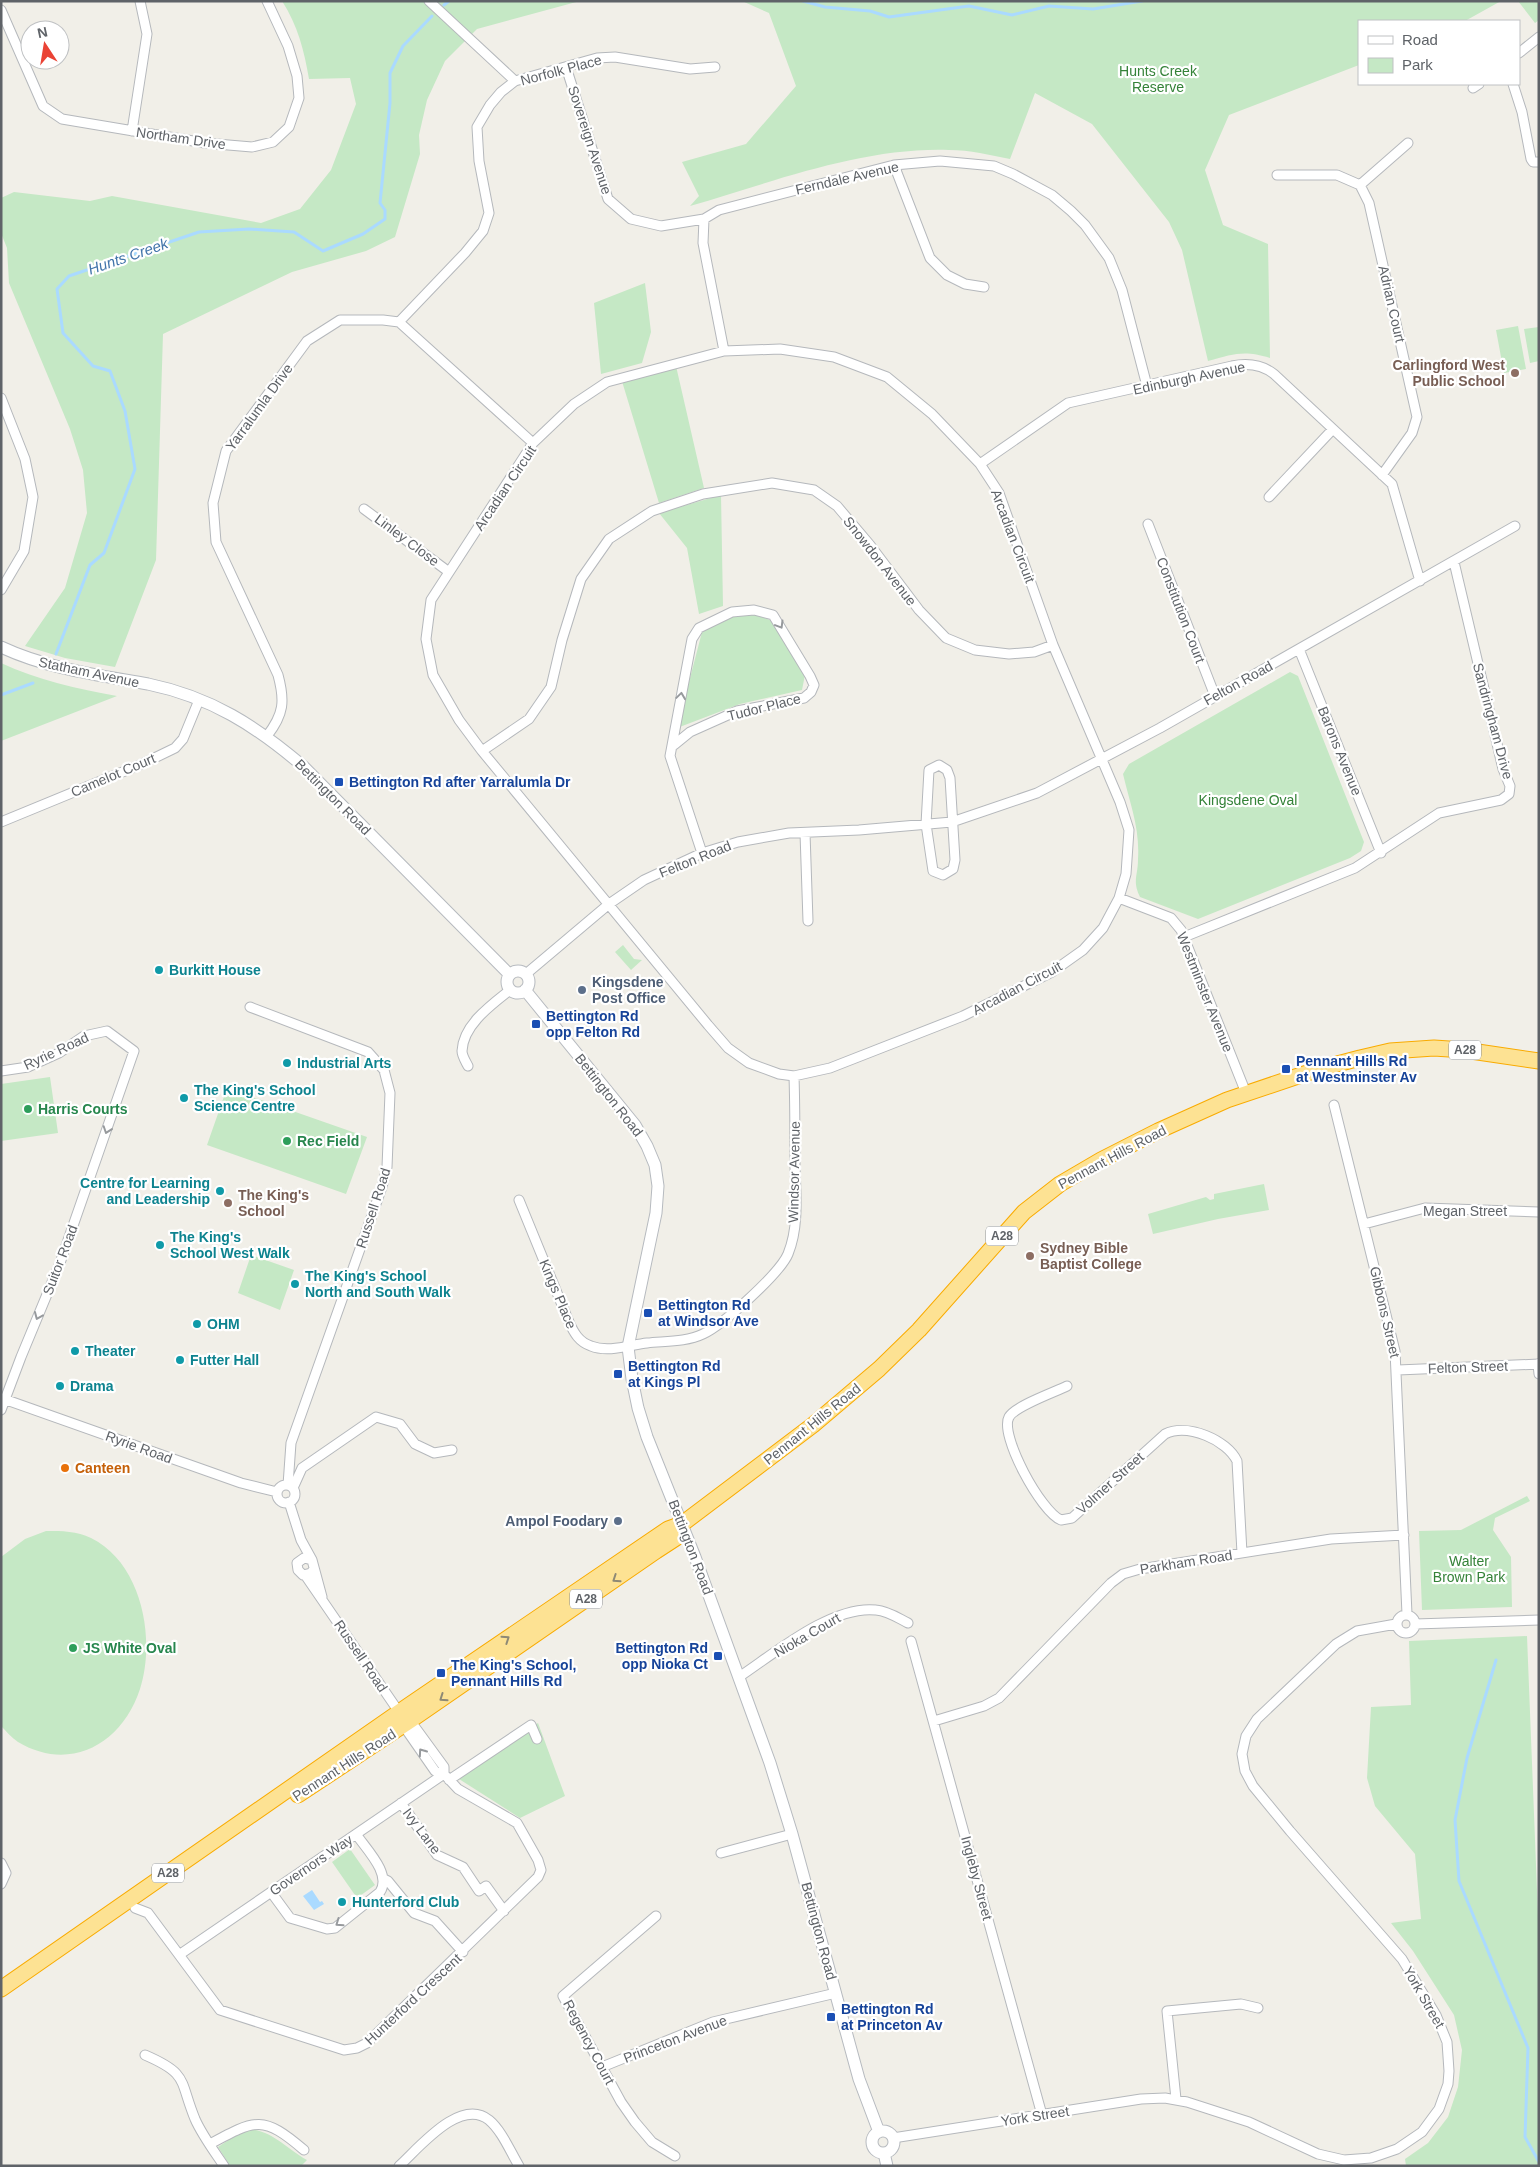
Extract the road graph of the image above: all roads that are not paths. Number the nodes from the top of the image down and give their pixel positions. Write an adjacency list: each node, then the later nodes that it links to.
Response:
1 (140, 1): 11 (street)
2 (266, 1): 11 (street, Northam Drive)
3 (429, 1): 9 (street)
4 (1, 10): 11 (street, Northam Drive)
5 (1539, 37): 6 (street)
6 (1520, 52)
7 (566, 67): 8 (street, Norfolk Place); 9 (street, Norfolk Place); 17 (street, Sovereign Avenue)
8 (715, 67)
9 (515, 81): 19 (street, Norfolk Place)
10 (1513, 85): 13 (street)
11 (132, 131)
12 (1408, 143): 16 (street)
13 (1539, 162)
14 (894, 165): 17 (street, Ferndale Avenue); 18 (street); 21 (street, Ferndale Avenue)
15 (1277, 176): 16 (street)
16 (1360, 185): 26 (street, Adrian Court)
17 (704, 219): 20 (street)
18 (984, 287)
19 (399, 322): 24 (street); 41 (street, Yarralumla Drive)
20 (724, 351): 24 (street, Arcadian Circuit); 25 (street, Arcadian Circuit)
21 (1147, 386): 23 (street, Edinburgh Avenue); 25 (street, Edinburgh Avenue)
22 (1, 398): 34 (street)
23 (1333, 429): 26 (street, Edinburgh Avenue); 27 (street)
24 (534, 444): 32 (street, Arcadian Circuit)
25 (980, 464): 35 (street, Arcadian Circuit)
26 (1382, 475): 33 (street, Edinburgh Avenue)
27 (1269, 496)
28 (364, 508): 32 (street, Linley Close)
29 (1148, 524): 39 (street, Constitution Court)
30 (1515, 526): 31 (street, Felton Road)
31 (1454, 562): 33 (street, Felton Road); 50 (street, Sandringham Drive)
32 (449, 572): 43 (street, Arcadian Circuit)
33 (1420, 581): 37 (street, Felton Road)
34 (1, 590)
35 (1053, 645): 43 (street, Snowdon Avenue); 44 (street, Arcadian Circuit)
36 (1, 647): 38 (main road, Statham Avenue)
37 (1299, 649): 39 (street, Felton Road); 50 (street, Barons Avenue)
38 (149, 684): 40 (main road, Bettington Road)
39 (1215, 696): 44 (street, Felton Road)
40 (199, 700): 41 (main road, Bettington Road); 45 (street, Camelot Court)
41 (267, 736): 55 (main road, Bettington Road)
42 (674, 744): 42 (street, Tudor Place, one-way to 42); 49 (street, Tudor Place)
43 (482, 751): 52 (street, Arcadian Circuit)
44 (1103, 759): 46 (street, Felton Road); 51 (street, Arcadian Circuit)
45 (1, 822)
46 (952, 822): 47 (street, Felton Road); 47 (street); 47 (street)
47 (926, 824): 48 (street, Felton Road)
48 (805, 833): 49 (street, Felton Road); 53 (street)
49 (702, 852): 52 (street, Felton Road)
50 (1381, 853): 54 (street, Sandringham Drive)
51 (1119, 898): 54 (street, Westminster Avenue); 64 (street, Arcadian Circuit)
52 (610, 904): 56 (street, Felton Road); 64 (street, Arcadian Circuit)
53 (808, 920)
54 (1184, 937): 65 (street, Westminster Avenue)
55 (509, 974): 56 (main road); 57 (main road)
56 (526, 974): 58 (main road)
57 (510, 990): 58 (main road); 62 (street)
58 (525, 990): 70 (main road, Bettington Road)
59 (250, 1007): 78 (street, Russell Road)
60 (134, 1052): 63 (street, Ryrie Road); 75 (street, Suitor Road, one-way to 75)
61 (1539, 1061): 65 (highway, Pennant Hills Road / A28)
62 (468, 1066)
63 (1, 1071)
64 (794, 1076): 70 (street, Windsor Avenue)
65 (1246, 1093): 81 (highway, Pennant Hills Road / A28)
66 (1334, 1105): 69 (street, Gibbons Street)
67 (520, 1200): 70 (street, Kings Place)
68 (1539, 1212): 69 (street, Megan Street)
69 (1364, 1224): 72 (street, Gibbons Street)
70 (628, 1348): 81 (main road, Bettington Road)
71 (1538, 1364): 72 (street, Felton Street); 73 (street)
72 (1398, 1370): 82 (street, Gibbons Street)
73 (1539, 1374)
74 (1067, 1386): 84 (street, Volmer Street)
75 (3, 1398): 76 (street, Suitor Road); 79 (street, Ryrie Road)
76 (1, 1410)
77 (452, 1450): 78 (street)
78 (290, 1486): 79 (street); 80 (street)
79 (278, 1492): 80 (street)
80 (289, 1502): 83 (street)
81 (682, 1524): 95 (main road, Bettington Road); 96 (highway, Pennant Hills Road / A28)
82 (1404, 1536): 84 (street, Parkham Road); 89 (street, Gibbons Street)
83 (300, 1540): 85 (street); 86 (street)
84 (1242, 1553): 97 (street, Parkham Road)
85 (301, 1558): 86 (street); 87 (street)
86 (313, 1564): 87 (street); 88 (street)
87 (305, 1575): 88 (street, Russell Road)
88 (322, 1599): 96 (street, Russell Road)
89 (1407, 1614): 92 (street); 93 (street)
90 (1539, 1620): 93 (street)
91 (908, 1623): 95 (street, Nioka Court)
92 (1396, 1624): 93 (street); 119 (street, York Street)
93 (1416, 1624)
94 (911, 1641): 97 (street, Ingleby Street)
95 (739, 1677): 102 (main road, Bettington Road)
96 (405, 1719): 99 (street, Hunterford Crescent); 108 (highway, Pennant Hills Road / A28); 113 (highway, Pennant Hills Road / A28)
97 (934, 1721): 120 (street, Ingleby Street)
98 (537, 1739): 99 (street, Governors Way)
99 (447, 1777): 100 (street, Governors Way); 109 (street, Hunterford Crescent)
100 (401, 1803): 101 (street, Governors Way); 109 (street, Ivy Lane)
101 (356, 1834): 105 (street); 107 (street, Governors Way)
102 (792, 1834): 103 (street); 114 (main road, Bettington Road)
103 (721, 1853)
104 (1, 1863): 106 (street)
105 (384, 1878): 107 (street, one-way to 107); 111 (street)
106 (1, 1884)
107 (271, 1892): 112 (street, Governors Way)
108 (142, 1911): 112 (street, Hunterford Crescent); 115 (highway, Pennant Hills Road / A28)
109 (504, 1911): 111 (street, Hunterford Crescent)
110 (656, 1916): 118 (street, Regency Court)
111 (463, 1952): 112 (street, Hunterford Crescent)
112 (179, 1955)
113 (1, 1989)
114 (836, 1993): 118 (street, Princeton Avenue); 121 (main road, Bettington Road)
115 (1, 2002)
116 (1258, 2008): 119 (street)
117 (145, 2055): 123 (street)
118 (602, 2067): 126 (street, Regency Court)
119 (1176, 2099): 120 (street, York Street)
120 (1042, 2115): 122 (street, York Street)
121 (879, 2132): 122 (main road); 125 (main road)
122 (893, 2138): 125 (main road)
123 (210, 2144): 124 (street); 127 (street)
124 (304, 2150)
125 (884, 2153): 130 (main road)
126 (675, 2156)
127 (224, 2166)
128 (399, 2166): 129 (street)
129 (519, 2166)
130 (887, 2166)

